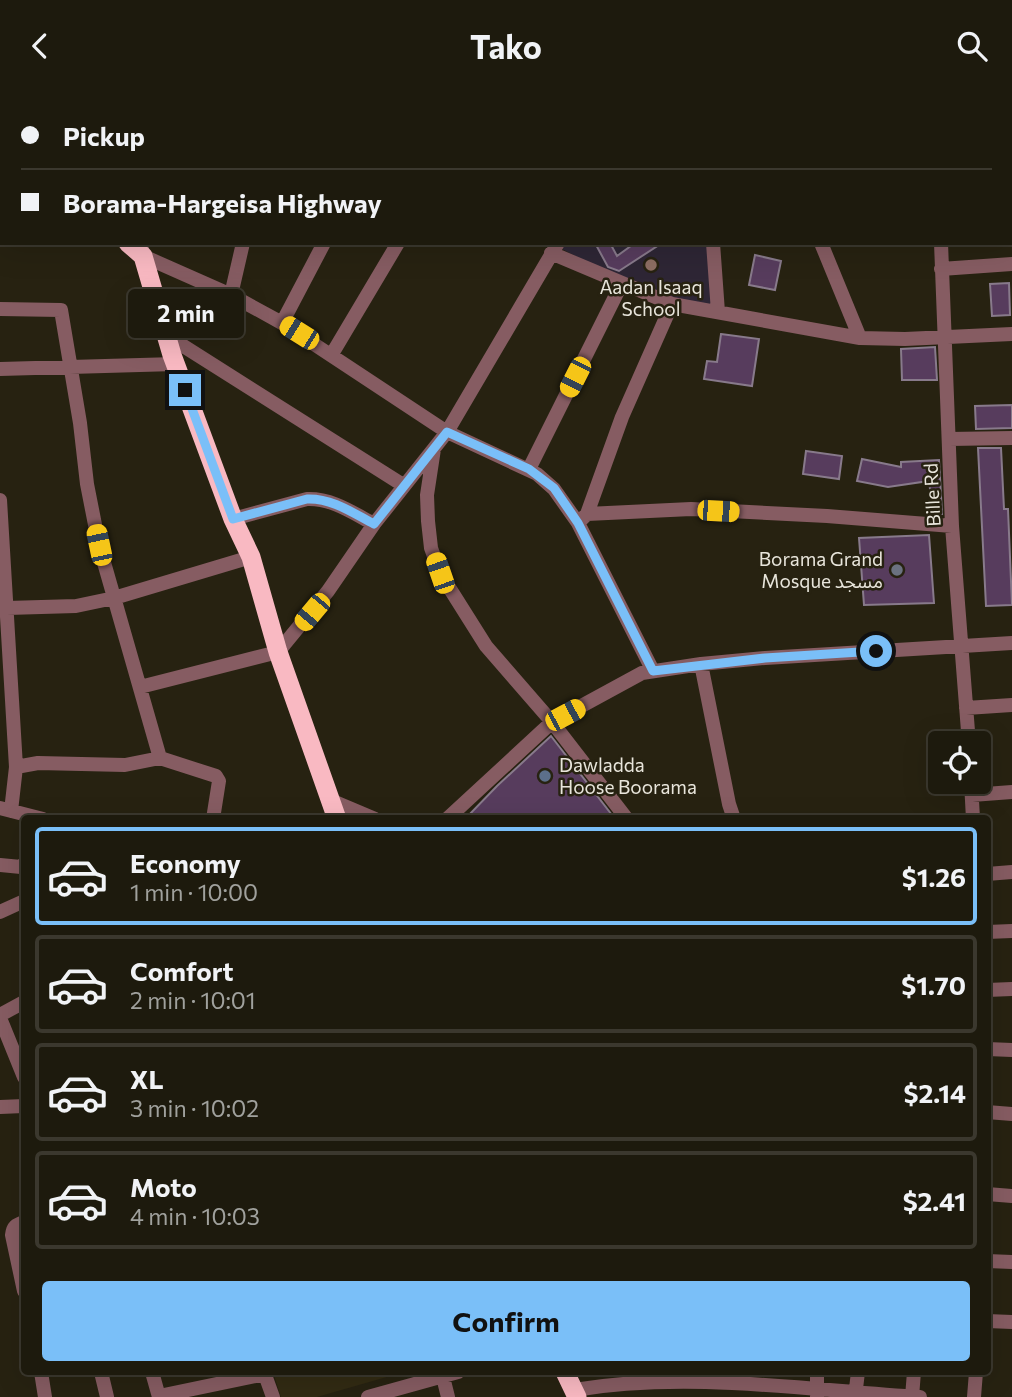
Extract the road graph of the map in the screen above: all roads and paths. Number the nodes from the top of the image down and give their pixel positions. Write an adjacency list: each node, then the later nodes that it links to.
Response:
1 (243, 245): 12 (street)
2 (323, 245): 16 (street)
3 (397, 245): 21 (street)
4 (713, 245): 15 (street)
5 (822, 245): 19 (street)
6 (941, 245): 10 (street, Bille Rd)
7 (137, 247): 12 (street); 18 (highway)
8 (554, 248): 11 (street); 25 (street)
9 (1012, 264): 10 (street)
10 (941, 269): 20 (street, Bille Rd)
11 (621, 285): 13 (street); 29 (street)
12 (231, 295): 16 (street)
13 (672, 304): 15 (street); 33 (street)
14 (0, 309): 23 (street)
15 (718, 312): 19 (street)
16 (282, 323): 21 (street)
17 (1012, 334): 20 (street)
18 (166, 335): 22 (highway); 30 (street)
19 (860, 338): 20 (street)
20 (943, 338): 27 (street, Bille Rd)
21 (332, 354): 25 (street)
22 (175, 364): 23 (street); 32 (highway)
23 (69, 367): 24 (street); 37 (street)
24 (0, 369)
25 (447, 432): 28 (street); 29 (street)
26 (1012, 438): 27 (street)
27 (948, 439): 35 (street, Bille Rd)
28 (434, 447): 30 (street); 47 (street)
29 (529, 469): 33 (street)
30 (404, 485): 34 (street)
31 (0, 501): 38 (street)
32 (233, 519): 34 (street); 36 (highway)
33 (583, 519): 35 (street); 43 (street)
34 (374, 524): 41 (street)
35 (952, 526): 40 (street, Bille Rd)
36 (250, 557): 37 (street); 41 (highway)
37 (114, 598): 38 (street); 44 (street)
38 (7, 608): 50 (street)
39 (1012, 643): 40 (street)
40 (960, 645): 42 (street); 46 (street, Bille Rd)
41 (278, 652): 44 (street); 54 (highway)
42 (701, 664): 43 (street); 61 (street)
43 (653, 671): 47 (street)
44 (140, 687): 49 (street)
45 (1012, 705): 46 (street)
46 (966, 708): 48 (street, Bille Rd)
47 (552, 722): 59 (street); 60 (street)
48 (968, 731)
49 (160, 758): 50 (street); 56 (street)
50 (16, 767): 55 (street)
51 (991, 790): 52 (street)
52 (1012, 792)
53 (972, 794): 62 (street)
54 (330, 800): 57 (highway); 58 (street)
55 (6, 809)
56 (214, 815)
57 (336, 815)
58 (366, 815)
59 (451, 815)
60 (624, 815)
61 (733, 815)
62 (973, 815)
63 (0, 865): 64 (street)
64 (21, 867)
65 (1012, 872): 66 (street)
66 (991, 874)
67 (21, 902): 68 (street)
68 (0, 912)
69 (1012, 931): 70 (street)
70 (991, 932)
71 (1012, 989): 72 (street)
72 (991, 990)
73 (21, 1004): 74 (street)
74 (0, 1017): 77 (street)
75 (991, 1049): 76 (street)
76 (1012, 1050)
77 (21, 1070)
78 (21, 1106): 79 (street)
79 (0, 1108)
80 (991, 1112): 81 (street)
81 (1012, 1114)
82 (991, 1194): 83 (street)
83 (1012, 1196)
84 (21, 1223): 87 (street)
85 (991, 1261): 86 (street)
86 (1012, 1262)
87 (21, 1277)
88 (991, 1321): 89 (street)
89 (1012, 1322)
90 (42, 1375): 108 (street)
91 (102, 1375): 109 (street)
92 (153, 1375): 107 (street)
93 (256, 1375): 107 (street)
94 (266, 1375): 110 (street)
95 (449, 1375): 101 (street)
96 (566, 1375): 105 (highway)
97 (817, 1375): 104 (street)
98 (858, 1375): 106 (street)
99 (914, 1375): 113 (street)
100 (976, 1375): 115 (street)
101 (443, 1377): 102 (street); 112 (street)
102 (404, 1392): 111 (street)
103 (782, 1392): 104 (street); 105 (street)
104 (817, 1393): 106 (street)
105 (576, 1394)
106 (856, 1395): 113 (street)
107 (159, 1396)
108 (46, 1397)
109 (107, 1397)
110 (273, 1397)
111 (368, 1397)
112 (448, 1397)
113 (912, 1397): 114 (street)
114 (920, 1397)
115 (974, 1397)

